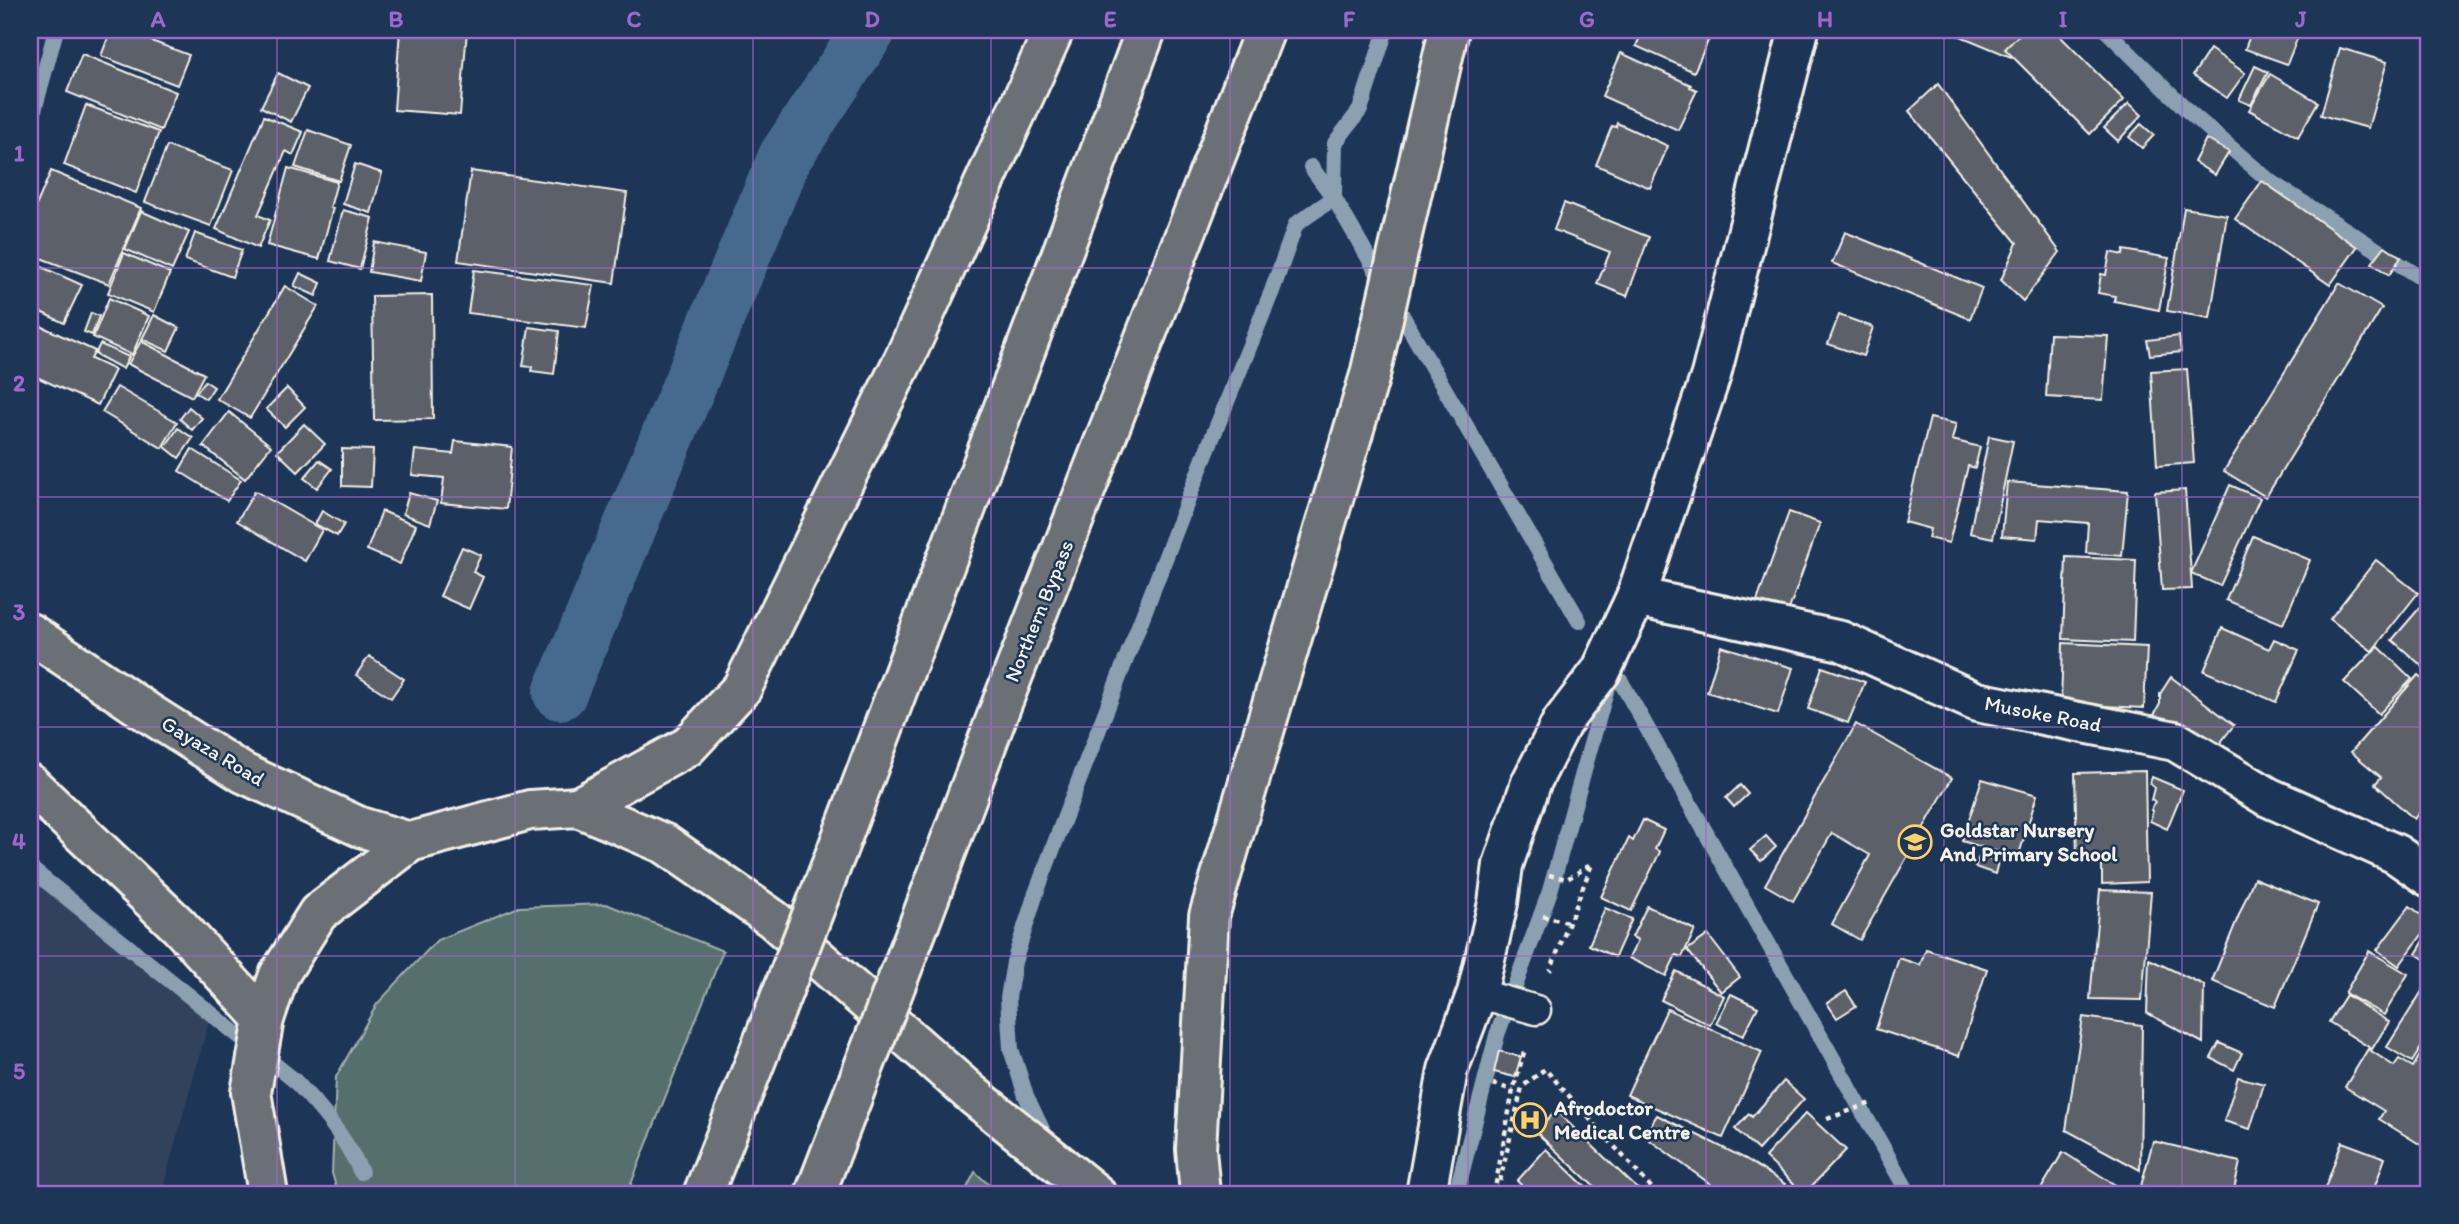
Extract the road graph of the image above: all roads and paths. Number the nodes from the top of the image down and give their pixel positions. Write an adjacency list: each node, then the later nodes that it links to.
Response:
1 (1054, 30): 9 (main road)
2 (1146, 30): 18 (main road, bridge)
3 (1265, 30): 19 (main road, Northern Bypass, bridge)
4 (1449, 30): 21 (main road)
5 (1799, 30): 6 (street)
6 (1636, 597): 11 (street, Musoke Road); 12 (street)
7 (30, 632): 10 (main road, Gayaza Road)
8 (30, 785): 14 (main road)
9 (578, 807): 10 (main road); 20 (main road)
10 (410, 842): 14 (main road)
11 (2429, 877)
12 (1477, 993): 13 (lane); 22 (street)
13 (1536, 1010)
14 (264, 1019): 17 (main road)
15 (1874, 1102): 16 (path)
16 (1827, 1119)
17 (268, 1194)
18 (703, 1194)
19 (815, 1194)
20 (1096, 1194)
21 (1200, 1194)
22 (1426, 1194)
23 (1496, 1194): 24 (path)
24 (1657, 1194)

